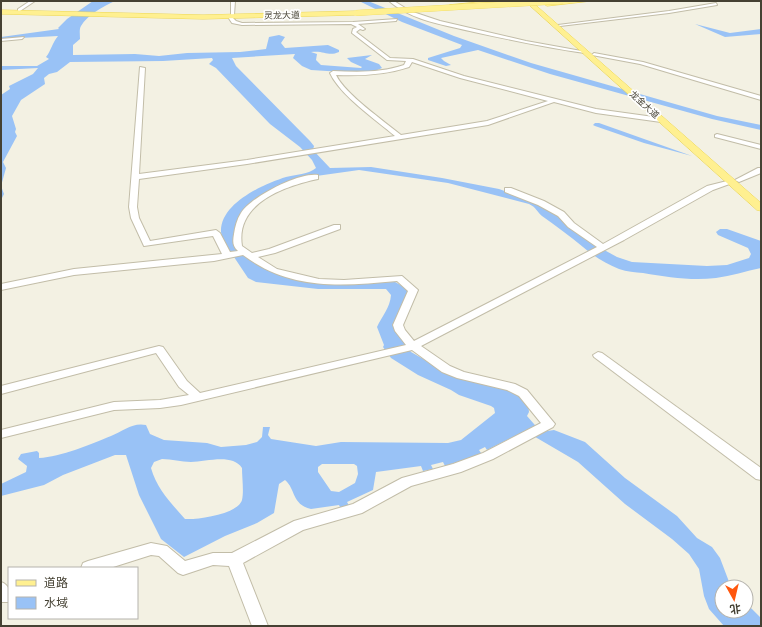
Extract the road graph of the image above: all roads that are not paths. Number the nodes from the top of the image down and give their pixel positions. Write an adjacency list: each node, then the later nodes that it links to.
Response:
1 (33, 1): 11 (street)
2 (233, 1): 16 (street)
3 (391, 1): 23 (street)
4 (505, 1): 8 (main road); 15 (main road, bridge)
5 (563, 1): 14 (main road, 灵龙大道, bridge)
6 (588, 1): 9 (main road)
7 (533, 2): 8 (main road); 9 (main road); 14 (main road, 灵龙大道, bridge); 17 (main road, 龙金大道)
8 (510, 3): 14 (main road, bridge); 17 (main road)
9 (554, 3): 17 (main road)
10 (716, 4): 20 (street)
11 (19, 10): 12 (main road, 灵龙大道); 13 (main road, 灵龙大道)
12 (1, 11): 13 (main road, 灵龙大道)
13 (73, 13): 16 (main road, 灵龙大道)
14 (356, 13): 15 (main road, 灵龙大道); 16 (main road, 灵龙大道)
15 (250, 15): 16 (main road, 灵龙大道)
16 (231, 16): 19 (street)
17 (550, 19): 20 (main road, 龙金大道); 23 (main road, 龙金大道)
18 (396, 20): 19 (street)
19 (352, 23): 25 (street)
20 (560, 25): 24 (main road, 龙金大道)
21 (22, 38): 22 (street)
22 (1, 40)
23 (585, 52): 31 (main road, 龙金大道)
24 (594, 54): 28 (street); 31 (main road, 龙金大道)
25 (411, 60): 30 (street); 34 (street)
26 (142, 68): 37 (street)
27 (761, 93): 28 (street)
28 (754, 96): 29 (street)
29 (761, 98)
30 (555, 100): 32 (street); 34 (street)
31 (647, 104): 32 (main road, 龙金大道); 39 (main road, 龙金大道)
32 (661, 120): 39 (main road, 龙金大道)
33 (717, 136): 35 (street)
34 (401, 138): 37 (street)
35 (761, 147)
36 (759, 173): 39 (street)
37 (135, 177): 46 (street)
38 (314, 177): 45 (street)
39 (735, 181): 41 (main road, 龙金大道); 42 (main road, 龙金大道); 44 (street)
40 (508, 190): 44 (street)
41 (761, 199)
42 (761, 208)
43 (337, 227): 45 (street)
44 (601, 247): 48 (street)
45 (247, 254): 46 (street); 48 (street)
46 (227, 256): 47 (street)
47 (1, 287)
48 (411, 347): 51 (street); 54 (street)
49 (598, 355): 53 (street)
50 (1, 390): 51 (street)
51 (198, 397): 52 (street)
52 (1, 434)
53 (761, 475)
54 (234, 560): 55 (street); 58 (street)
55 (91, 567)
56 (1, 589): 57 (street)
57 (8, 594)
58 (260, 626)

